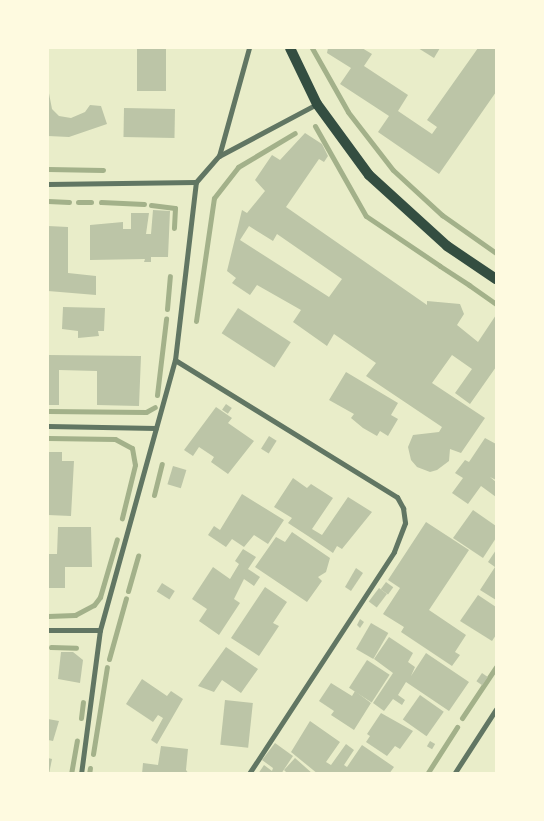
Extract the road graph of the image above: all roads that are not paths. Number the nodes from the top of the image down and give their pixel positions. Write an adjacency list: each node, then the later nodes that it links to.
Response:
1 (249, 48): 4 (street)
2 (290, 48): 3 (main road)
3 (317, 104): 4 (street); 7 (main road)
4 (219, 156): 5 (street)
5 (196, 182): 6 (street); 8 (street)
6 (48, 184)
7 (496, 279)
8 (175, 360): 10 (street); 15 (street)
9 (48, 426): 10 (street)
10 (156, 428): 12 (street)
11 (48, 630): 12 (street)
12 (100, 630): 14 (street)
13 (496, 709): 16 (street)
14 (81, 774)
15 (249, 774)
16 (454, 774)

